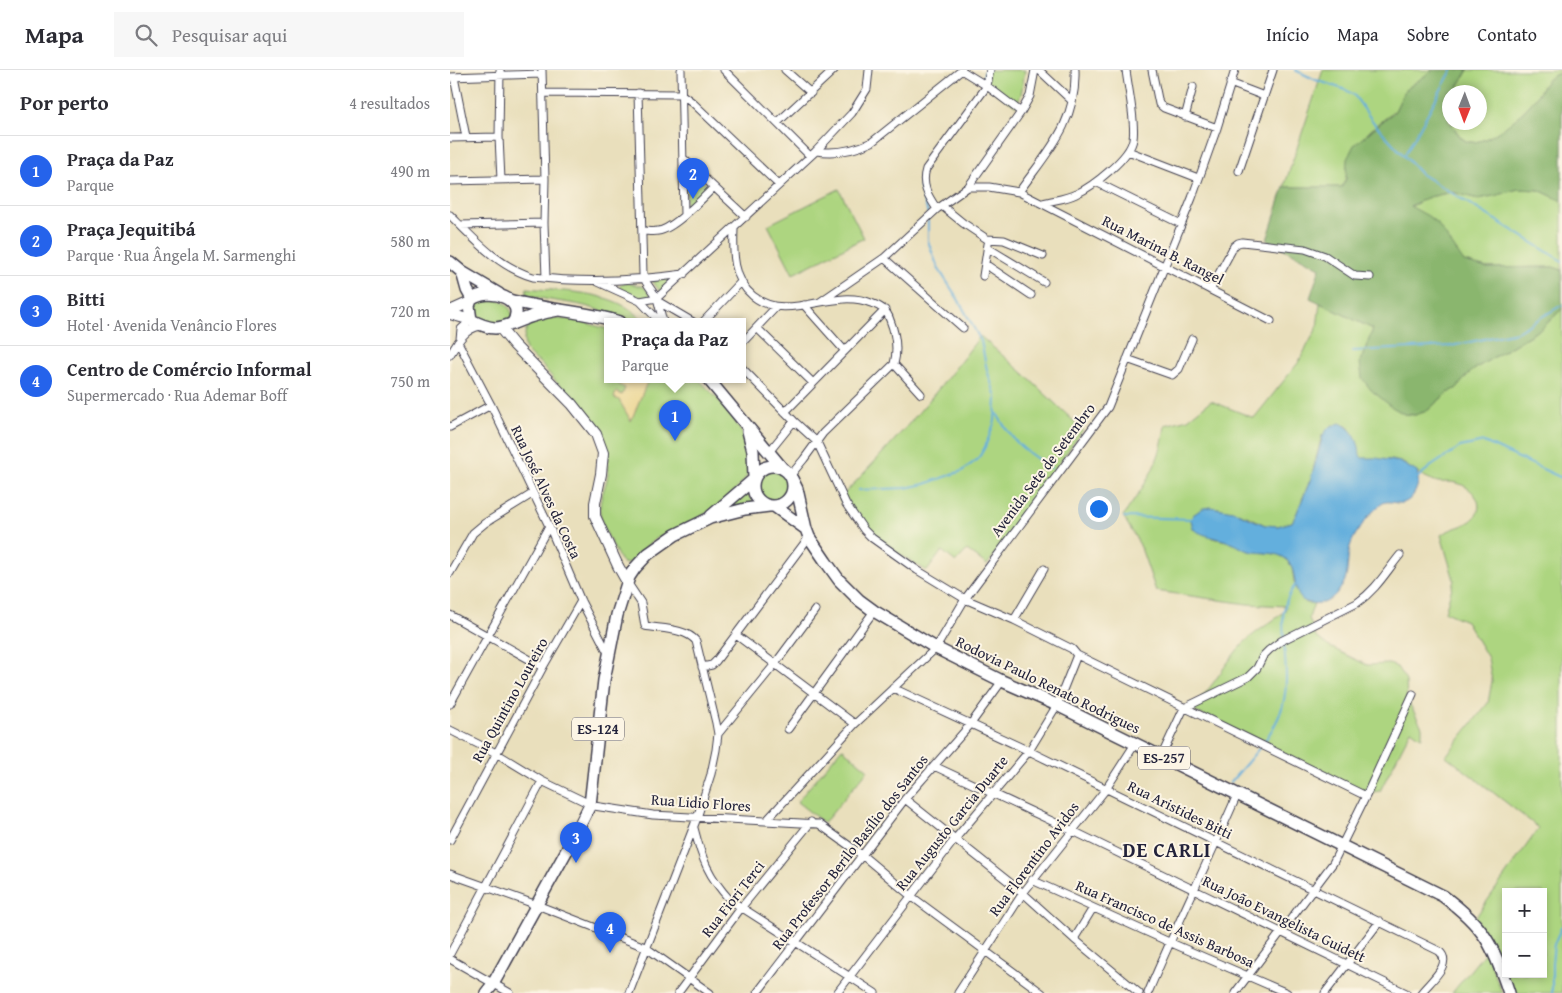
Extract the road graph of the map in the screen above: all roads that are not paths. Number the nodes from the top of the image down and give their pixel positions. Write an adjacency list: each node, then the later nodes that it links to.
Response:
1 (681, 70): 23 (street)
2 (785, 70): 20 (street)
3 (834, 70): 20 (street)
4 (869, 70): 34 (street)
5 (962, 70): 18 (street); 34 (street)
6 (990, 70): 18 (street)
7 (1037, 70): 25 (street); 26 (street)
8 (1075, 70): 25 (street)
9 (1126, 70): 33 (street)
10 (1152, 70): 27 (street)
11 (1234, 70): 17 (street, Avenida Sete de Setembro)
12 (1273, 70): 24 (street)
13 (725, 71): 28 (street)
14 (542, 72): 15 (street); 21 (street)
15 (500, 73): 16 (street); 31 (street)
16 (452, 77): 30 (street)
17 (1230, 83): 24 (street); 29 (street, Avenida Sete de Setembro)
18 (987, 86): 26 (street); 47 (street)
19 (1193, 87): 27 (street)
20 (810, 92): 28 (street)
21 (542, 93): 22 (street); 38 (street)
22 (638, 93): 23 (street); 55 (street)
23 (681, 94): 35 (street); 42 (street)
24 (1264, 96): 36 (street)
25 (1072, 101): 45 (street)
26 (1021, 112): 44 (street)
27 (1184, 117): 29 (street)
28 (777, 123): 34 (street)
29 (1217, 128): 37 (street, Avenida Sete de Setembro)
30 (466, 137): 31 (street); 32 (street)
31 (499, 137): 39 (street)
32 (450, 138)
33 (1128, 151): 37 (street); 41 (street)
34 (813, 154): 42 (street)
35 (683, 158): 43 (street); 49 (street)
36 (1239, 171)
37 (1198, 178): 52 (street, Avenida Sete de Setembro)
38 (545, 179): 39 (street); 51 (street)
39 (501, 180): 40 (street)
40 (450, 181)
41 (1096, 182): 46 (street); 52 (street)
42 (779, 185): 50 (street)
43 (714, 187): 49 (street); 50 (street)
44 (968, 187): 45 (street, Rua Marina B. Rangel); 47 (street)
45 (1019, 192): 46 (street, Rua Marina B. Rangel)
46 (1043, 203): 62 (street, Rua Marina B. Rangel)
47 (940, 207): 56 (street); 59 (street)
48 (450, 215): 53 (street)
49 (684, 216): 55 (street)
50 (746, 217): 54 (street)
51 (544, 223): 53 (street); 67 (street)
52 (1181, 224): 62 (street, Avenida Sete de Setembro)
53 (460, 225): 67 (street)
54 (734, 229): 64 (street); 71 (street)
55 (642, 230): 70 (street)
56 (987, 239): 57 (street); 58 (street)
57 (988, 248): 61 (street); 72 (street)
58 (1043, 256)
59 (884, 258): 80 (street); 97 (street)
60 (450, 262): 63 (main road)
61 (985, 264): 65 (street); 75 (street)
62 (1164, 267): 73 (street, Rua Marina B. Rangel); 103 (street, Avenida Sete de Setembro)
63 (462, 272): 76 (main road); 77 (main road)
64 (684, 274): 70 (street); 78 (street)
65 (983, 276)
66 (1370, 277): 73 (street)
67 (546, 278): 68 (street)
68 (596, 280): 69 (street); 74 (street)
69 (619, 280): 70 (street); 74 (street)
70 (645, 280): 78 (street)
71 (741, 282): 82 (street); 90 (street)
72 (1044, 282)
73 (1210, 290): 92 (street, Rua Marina B. Rangel)
74 (618, 292): 79 (street)
75 (1031, 295)
76 (505, 298): 77 (main road); 83 (main road); 93 (main road)
77 (471, 300): 85 (street); 91 (main road)
78 (658, 300): 79 (street); 88 (street); 89 (street)
79 (640, 302): 87 (street)
80 (820, 302): 81 (street); 84 (street)
81 (804, 305): 82 (street); 101 (street)
82 (776, 307): 96 (street)
83 (558, 310): 86 (main road); 93 (main road)
84 (885, 310): 101 (street); 104 (street)
85 (450, 312): 91 (street)
86 (604, 318)
87 (657, 318)
88 (660, 318)
89 (687, 318)
90 (707, 318)
91 (471, 320): 94 (main road); 100 (street)
92 (1271, 321)
93 (512, 324): 95 (main road)
94 (483, 326): 95 (main road); 100 (street)
95 (500, 328): 126 (street)
96 (757, 328): 98 (street); 107 (street)
97 (963, 328)
98 (746, 339)
99 (1192, 339): 103 (street)
100 (459, 341): 102 (street); 109 (street, Rua José Alves da Costa)
101 (844, 350): 107 (street)
102 (450, 356)
103 (1127, 359): 127 (street, Avenida Sete de Setembro)
104 (894, 364): 108 (street); 114 (street)
105 (746, 372): 110 (street)
106 (711, 383): 113 (main road, ES-257)
107 (813, 383): 110 (street)
108 (921, 394)
109 (491, 405): 112 (street); 118 (street, Rua José Alves da Costa)
110 (785, 412): 111 (street)
111 (794, 421): 114 (street); 115 (street)
112 (450, 427)
113 (747, 427): 115 (main road, ES-257); 117 (main road, ES-257)
114 (816, 442): 116 (street); 127 (street)
115 (769, 452): 116 (main road, ES-257)
116 (788, 474): 117 (main road); 119 (main road); 122 (main road, ES-257)
117 (754, 479): 119 (main road); 120 (main road, ES-124)
118 (532, 494): 121 (street, Rua José Alves da Costa); 125 (street)
119 (772, 506): 120 (main road, ES-124); 122 (main road, ES-257)
120 (710, 518): 126 (main road, ES-124)
121 (549, 526): 128 (street, Rua José Alves da Costa); 133 (street)
122 (808, 533): 130 (main road, Rodovia Paulo Renato Rodrigues / ES-257); 134 (street)
123 (1400, 555): 147 (street)
124 (1044, 569): 132 (street)
125 (450, 573)
126 (627, 582): 136 (main road, ES-124); 140 (street)
127 (965, 599): 132 (street); 135 (street, Avenida Sete de Setembro)
128 (581, 601): 136 (street, Rua José Alves da Costa); 139 (street, Rua Quintino Loureiro)
129 (815, 610): 138 (street)
130 (874, 611): 135 (main road, Rodovia Paulo Renato Rodrigues / ES-257); 143 (street)
131 (450, 615): 133 (street)
132 (1014, 620): 137 (street)
133 (488, 635): 139 (street); 145 (street)
134 (736, 635): 138 (street); 140 (street)
135 (936, 648): 141 (main road, Rodovia Paulo Renato Rodrigues / ES-257); 142 (street, Avenida Sete de Setembro)
136 (608, 654): 164 (main road, ES-124)
137 (1076, 659): 146 (street, Rua Augusto Garcia Duarte); 147 (street)
138 (775, 664): 143 (street); 152 (street)
139 (543, 667): 155 (street, Rua Quintino Loureiro)
140 (702, 667): 152 (street)
141 (1002, 681): 146 (main road, Rodovia Paulo Renato Rodrigues / ES-257); 149 (street, Rua Professor Berilo Basílio dos Santos)
142 (893, 688): 148 (street, Avenida Sete de Setembro); 149 (street, Rua Aristides Bitti)
143 (815, 693): 148 (street); 150 (street)
144 (1413, 694): 162 (street)
145 (450, 704)
146 (1057, 705): 153 (main road, Rodovia Paulo Renato Rodrigues / ES-257); 154 (street, Rua Augusto Garcia Duarte)
147 (1184, 708): 156 (street); 162 (street)
148 (855, 724): 166 (street, Avenida Sete de Setembro)
149 (970, 724): 154 (street, Rua Aristides Bitti); 157 (street, Rua Professor Berilo Basílio dos Santos)
150 (788, 729)
151 (450, 730): 155 (street, Rua Lidio Flores)
152 (718, 734): 165 (street)
153 (1135, 744): 156 (main road, Rodovia Paulo Renato Rodrigues / ES-257); 159 (street, Rua Florentino Avidos)
154 (1030, 751): 159 (street, Rua Aristides Bitti); 160 (street, Rua Augusto Garcia Duarte)
155 (496, 753): 158 (street, Rua Lidio Flores); 171 (street, Rua Quintino Loureiro)
156 (1161, 757): 161 (main road, Rodovia Paulo Renato Rodrigues / ES-257)
157 (934, 766): 160 (street, Rua João Evangelista Guidett); 163 (street, Rua Professor Berilo Basílio dos Santos)
158 (542, 781): 164 (street, Rua Lidio Flores); 177 (street)
159 (1106, 789): 169 (street, Rua Florentino Avidos); 172 (street, Rua Aristides Bitti)
160 (992, 794): 169 (street, Rua João Evangelista Guidett); 170 (street, Rua Augusto Garcia Duarte)
161 (1237, 795): 172 (street); 173 (main road, Rodovia Paulo Renato Rodrigues / ES-257)
162 (1366, 796): 173 (street)
163 (905, 799): 170 (street); 174 (street, Rua Professor Berilo Basílio dos Santos)
164 (590, 805): 165 (street, Rua Lidio Flores); 182 (main road, ES-124)
165 (697, 818): 166 (street, Rua Lidio Flores); 168 (street)
166 (766, 821): 167 (street, Rua Lidio Flores)
167 (811, 822): 174 (street); 183 (street, Rua Fiori Terci)
168 (694, 827): 183 (street); 190 (street)
169 (1072, 830): 176 (street, Rua Florentino Avidos); 178 (street, Rua João Evangelista Guidett)
170 (955, 839): 180 (street); 181 (street, Rua Augusto Garcia Duarte)
171 (450, 840)
172 (1216, 843): 178 (street); 179 (street, Rua Aristides Bitti)
173 (1341, 846): 179 (street); 215 (main road, Rodovia Paulo Renato Rodrigues / ES-257)
174 (862, 855): 181 (street); 188 (street, Rua Professor Berilo Basílio dos Santos)
175 (450, 874): 177 (street)
176 (1032, 880): 180 (street, Rua Florentino Avidos); 184 (street, Rua Francisco de Assis Barbosa)
177 (486, 887): 182 (street); 192 (street)
178 (1195, 890): 186 (street, Rua João Evangelista Guidett); 189 (street)
179 (1312, 890): 185 (street, Rua Aristides Bitti); 186 (street)
180 (1023, 893): 187 (street); 191 (street, Rua Florentino Avidos)
181 (911, 896): 191 (street); 195 (street, Rua Augusto Garcia Duarte)
182 (537, 905): 190 (street); 198 (main road, ES-124)
183 (741, 908): 188 (street); 197 (street, Rua Fiori Terci)
184 (1093, 908): 187 (street); 189 (street, Rua Francisco de Assis Barbosa)
185 (1380, 922): 194 (street); 214 (street, Rua Aristides Bitti)
186 (1282, 932): 194 (street, Rua João Evangelista Guidett); 196 (street)
187 (1074, 939): 208 (street)
188 (796, 942): 195 (street); 203 (street, Rua Professor Berilo Basílio dos Santos)
189 (1169, 942): 196 (street, Rua Francisco de Assis Barbosa); 209 (street)
190 (645, 947): 197 (street); 200 (street)
191 (985, 950): 206 (street, Rua Florentino Avidos); 207 (street)
192 (450, 954)
193 (450, 959): 198 (street)
194 (1347, 965): 212 (street); 213 (street, Rua João Evangelista Guidett)
195 (850, 977): 204 (street, Rua Augusto Garcia Duarte); 205 (street)
196 (1248, 977): 210 (street); 211 (street, Rua Francisco de Assis Barbosa)
197 (689, 978): 201 (street, Rua Fiori Terci); 202 (street)
198 (490, 988): 199 (street)
199 (510, 993)
200 (628, 993)
201 (678, 993)
202 (710, 993)
203 (757, 993)
204 (837, 993)
205 (875, 993)
206 (958, 993)
207 (1042, 993)
208 (1138, 993)
209 (1148, 993)
210 (1235, 993)
211 (1287, 993)
212 (1325, 993)
213 (1406, 993)
214 (1420, 993)
215 (1510, 993)

